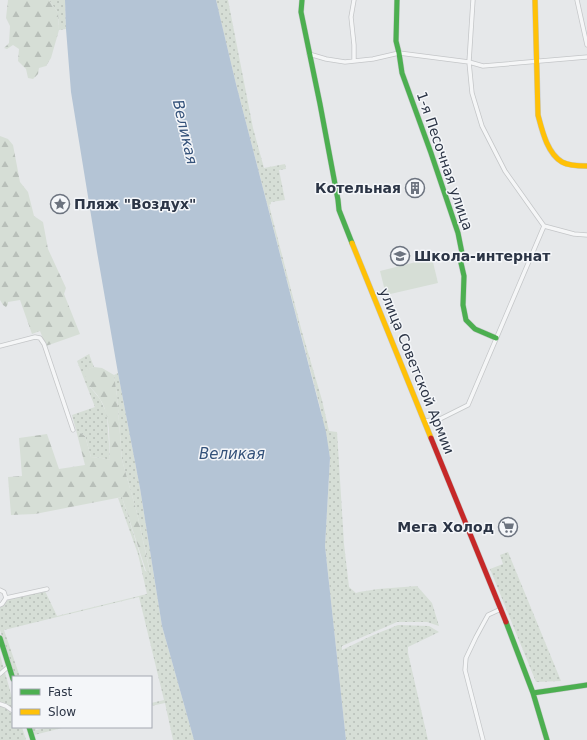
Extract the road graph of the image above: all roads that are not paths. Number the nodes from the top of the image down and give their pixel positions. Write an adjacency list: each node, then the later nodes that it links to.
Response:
1 (302, 0): 9 (main road, улица Советской Армии)
2 (354, 0): 11 (street)
3 (397, 0): 8 (main road, 1-я Песочная улица)
4 (473, 0): 12 (street)
5 (535, 0): 13 (main road)
6 (577, 0): 7 (street)
7 (587, 45)
8 (399, 53): 11 (street); 12 (street); 17 (main road, 1-я Песочная улица)
9 (309, 54): 11 (street); 19 (main road, улица Советской Армии)
10 (587, 57): 13 (street)
11 (354, 61)
12 (469, 62): 13 (street); 15 (street)
13 (536, 62): 14 (main road)
14 (587, 166)
15 (544, 226): 16 (street); 17 (street)
16 (587, 235)
17 (496, 338): 19 (street)
18 (0, 346): 20 (street)
19 (424, 420): 25 (main road, улица Советской Армии)
20 (73, 430)
21 (47, 589): 23 (street)
22 (0, 590): 23 (street)
23 (6, 598): 24 (street)
24 (0, 605)
25 (501, 609): 31 (main road, улица Советской Армии); 36 (street)
26 (0, 638): 27 (main road)
27 (9, 666): 28 (street); 29 (main road)
28 (0, 674)
29 (12, 676)
30 (587, 685): 31 (main road)
31 (533, 693): 37 (main road, улица Советской Армии)
32 (0, 704): 33 (street)
33 (12, 710)
34 (29, 728): 35 (main road)
35 (33, 740)
36 (482, 740)
37 (547, 740)

